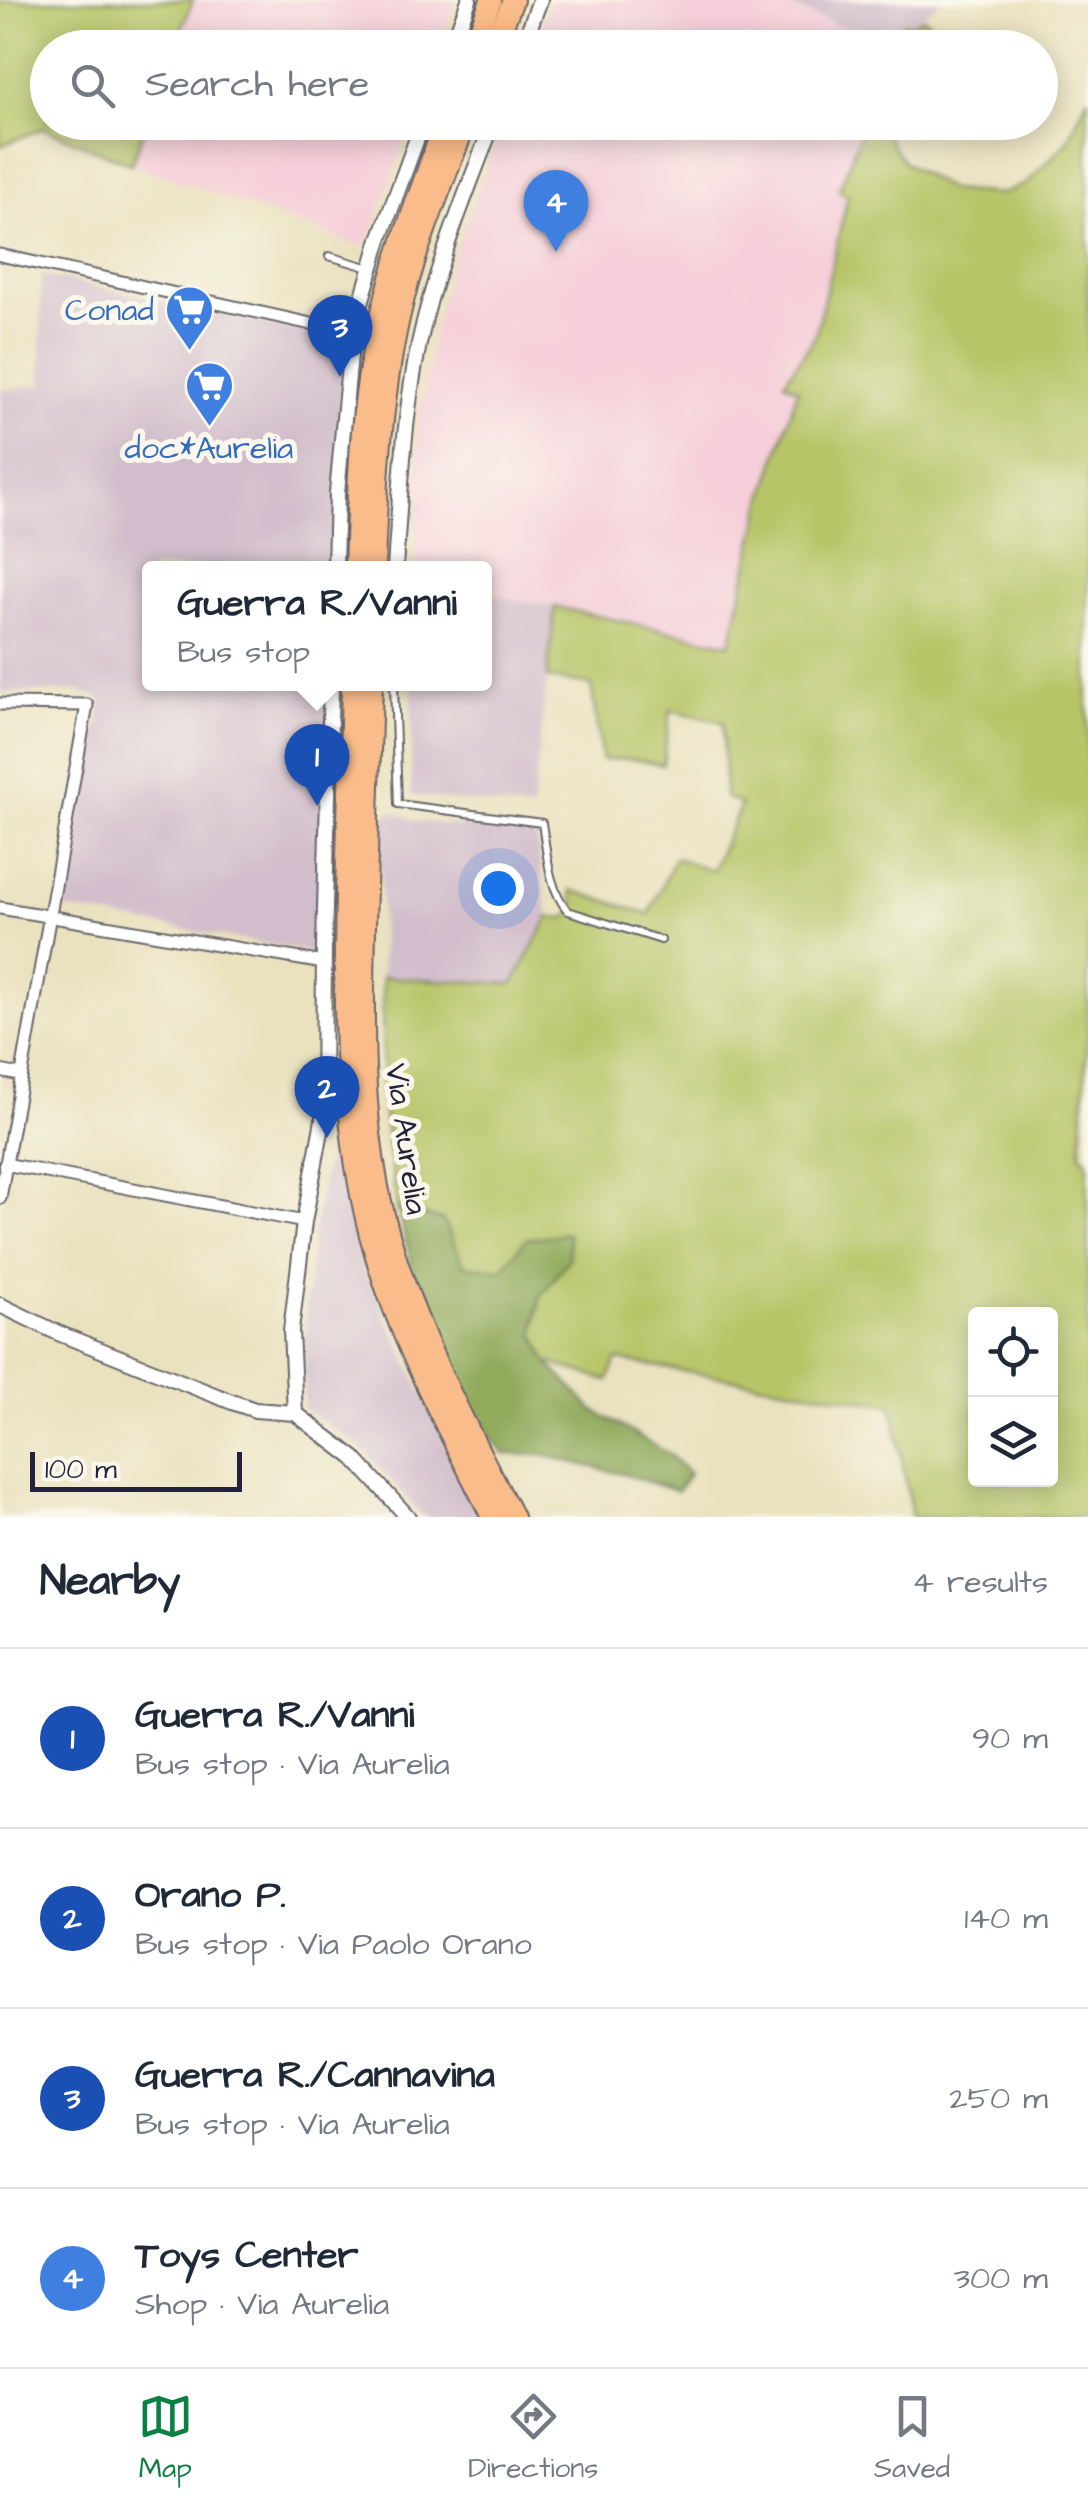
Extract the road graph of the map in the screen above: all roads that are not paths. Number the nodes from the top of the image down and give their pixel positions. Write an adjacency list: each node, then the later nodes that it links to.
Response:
1 (468, 0): 5 (street)
2 (491, 0): 6 (highway)
3 (512, 0): 7 (highway)
4 (540, 0): 8 (street)
5 (457, 30)
6 (480, 30)
7 (501, 30)
8 (529, 30)
9 (416, 140): 15 (street)
10 (439, 140): 18 (highway)
11 (459, 140): 19 (highway)
12 (487, 140): 20 (street)
13 (0, 256): 16 (street)
14 (329, 256): 15 (lane)
15 (371, 268): 16 (street)
16 (352, 333): 17 (street)
17 (335, 561)
18 (356, 561)
19 (374, 561)
20 (396, 561)
21 (332, 691): 31 (street)
22 (352, 691): 40 (highway, Via Aurelia)
23 (372, 691): 27 (highway, Via Aurelia)
24 (381, 691): 27 (highway)
25 (394, 691): 30 (lane)
26 (0, 704): 29 (street)
27 (370, 752): 41 (highway, Via Aurelia)
28 (0, 908): 29 (street)
29 (50, 916): 31 (street); 33 (street)
30 (661, 940)
31 (324, 963): 36 (street)
32 (0, 1072): 33 (street)
33 (20, 1075): 34 (street)
34 (5, 1164): 35 (street); 36 (street)
35 (0, 1198)
36 (304, 1222): 38 (street)
37 (0, 1306): 38 (street)
38 (295, 1414): 39 (street)
39 (408, 1517)
40 (492, 1517)
41 (513, 1517)

